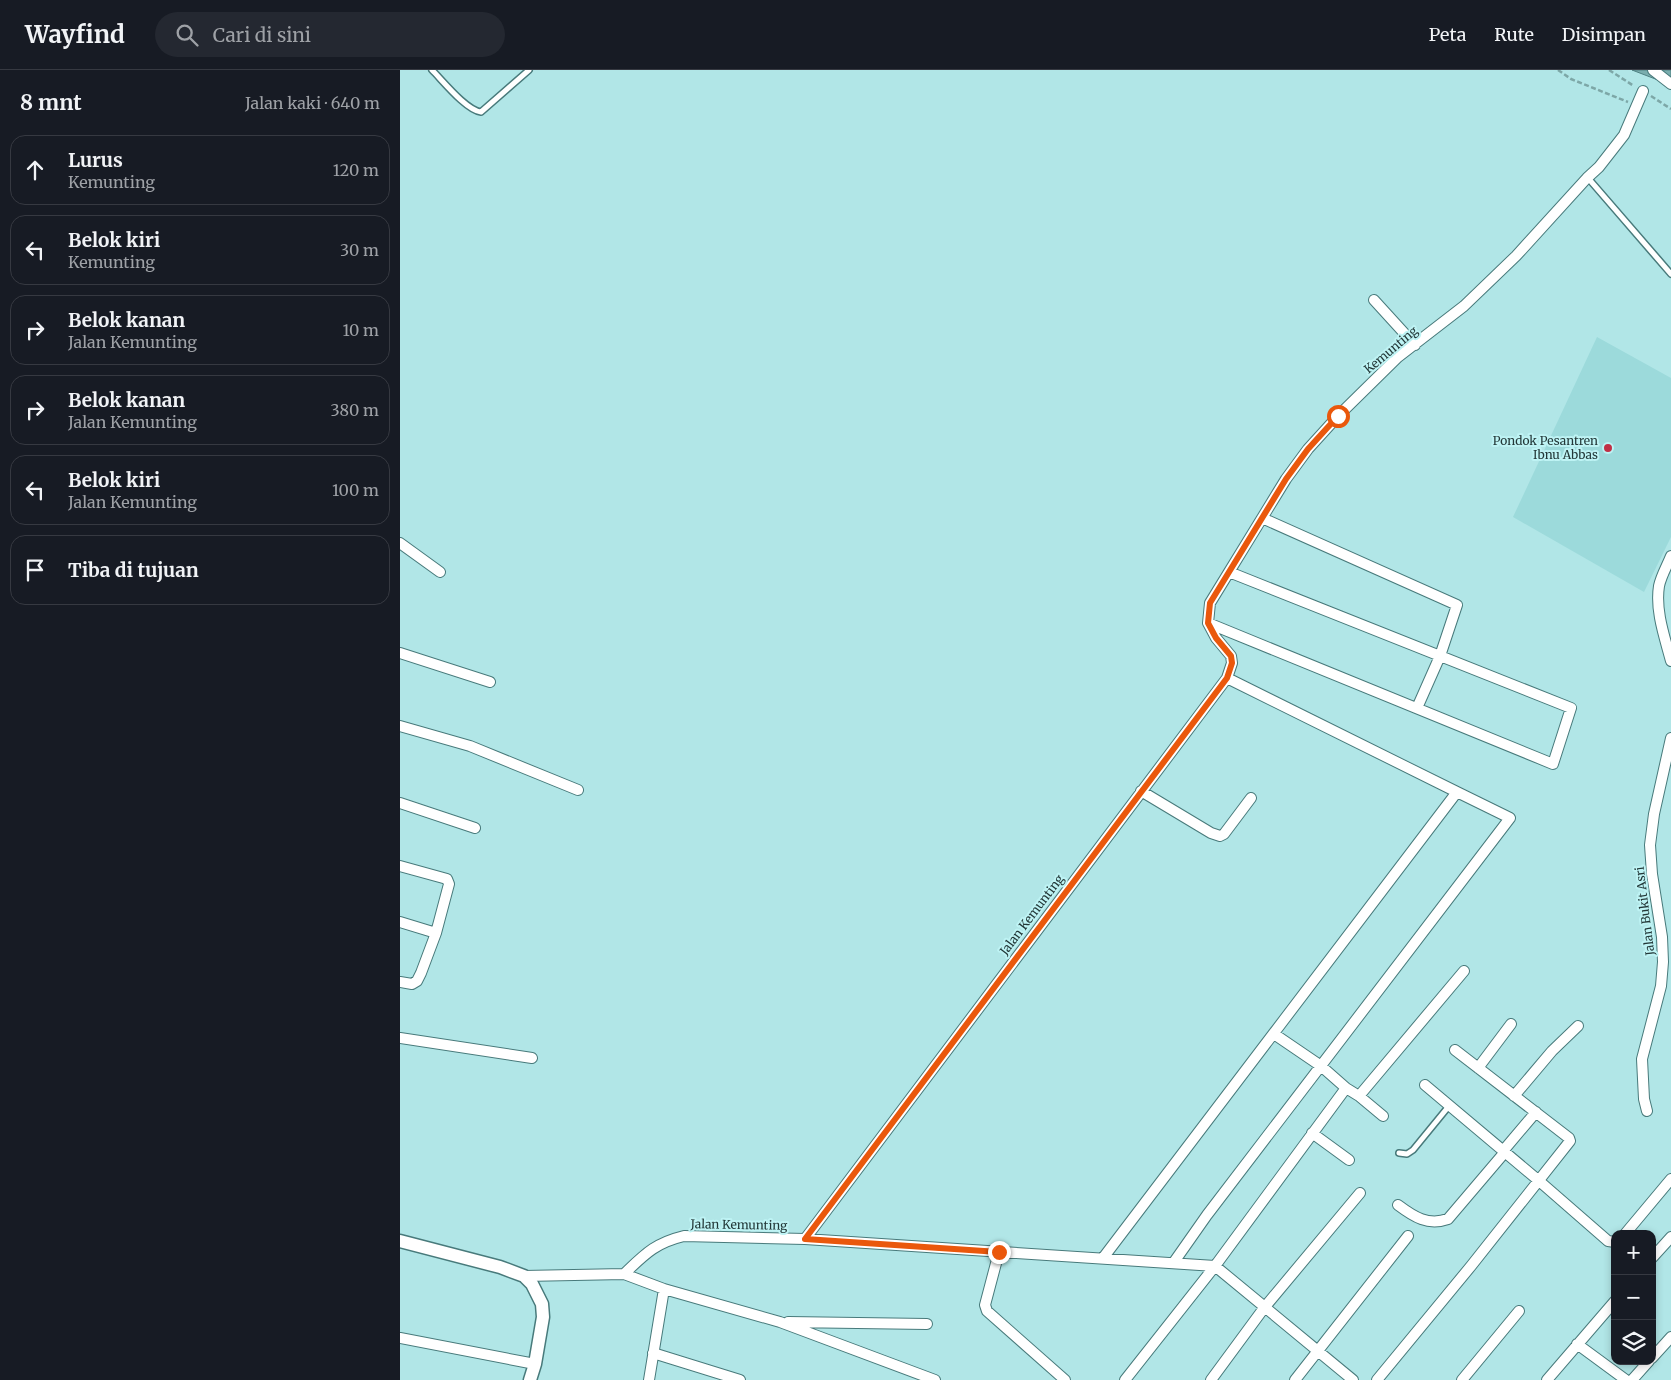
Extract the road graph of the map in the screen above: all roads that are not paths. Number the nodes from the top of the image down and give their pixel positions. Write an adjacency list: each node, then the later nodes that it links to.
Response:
1 (432, 70): 2 (lane)
2 (530, 70)
3 (1653, 70): 4 (street)
4 (1671, 84)
5 (1642, 91): 6 (street, Kemunting)
6 (1587, 178): 7 (lane); 9 (street, Kemunting)
7 (1671, 274)
8 (1374, 300): 9 (street)
9 (1415, 345): 10 (street, Kemunting)
10 (1262, 518): 14 (street, Kemunting); 17 (street)
11 (400, 543): 13 (street)
12 (1671, 556): 18 (street)
13 (440, 572)
14 (1229, 572): 15 (street, Kemunting); 17 (street)
15 (1208, 623): 19 (street); 21 (street)
16 (400, 653): 20 (street)
17 (1440, 656): 21 (street); 21 (street)
18 (1671, 661)
19 (1227, 678): 25 (street, Jalan Kemunting); 26 (street)
20 (490, 682)
21 (1417, 708)
22 (400, 726): 24 (street)
23 (1671, 738): 48 (street, Jalan Bukit Asri)
24 (578, 790)
25 (1142, 792): 27 (street); 62 (street, Jalan Kemunting)
26 (1457, 792): 37 (street); 41 (street)
27 (1251, 798)
28 (400, 803): 29 (street)
29 (474, 828)
30 (400, 866): 32 (street)
31 (400, 922): 32 (street)
32 (436, 933): 34 (street)
33 (1464, 971): 45 (street)
34 (400, 982)
35 (1511, 1024): 42 (street)
36 (1578, 1026): 46 (street)
37 (1274, 1034): 41 (street); 67 (street)
38 (400, 1038): 40 (street)
39 (1455, 1050): 42 (street)
40 (532, 1058)
41 (1321, 1066): 44 (street); 68 (street)
42 (1478, 1068): 46 (street)
43 (1425, 1085): 47 (street)
44 (1346, 1088): 45 (street); 51 (street)
45 (1358, 1096): 50 (street)
46 (1514, 1096): 49 (street)
47 (1449, 1106): 52 (street); 53 (lane)
48 (1648, 1111)
49 (1536, 1112): 52 (street); 56 (street)
50 (1383, 1116)
51 (1312, 1132): 54 (street); 69 (street)
52 (1504, 1151): 56 (street); 58 (street)
53 (1398, 1153)
54 (1348, 1160)
55 (1671, 1179): 59 (street)
56 (1538, 1180): 64 (street); 95 (street)
57 (1360, 1193): 74 (street)
58 (1398, 1205)
59 (1628, 1230)
60 (1408, 1236): 81 (street)
61 (1671, 1237): 66 (street)
62 (805, 1239): 65 (street, Jalan Kemunting); 70 (street, Jalan Kemunting)
63 (400, 1241): 71 (street)
64 (1611, 1241)
65 (999, 1252): 67 (street, Jalan Kemunting); 90 (street)
66 (1656, 1254)
67 (1103, 1258): 68 (street, Jalan Kemunting)
68 (1174, 1262): 69 (street, Jalan Kemunting)
69 (1215, 1266): 74 (street); 91 (street)
70 (624, 1274): 71 (street); 72 (street)
71 (524, 1276): 84 (street)
72 (664, 1289): 76 (street); 82 (street)
73 (1611, 1306): 80 (street)
74 (1264, 1308): 81 (street); 92 (street)
75 (1518, 1311): 96 (street)
76 (780, 1322): 77 (street); 89 (street)
77 (927, 1324)
78 (1671, 1337): 83 (street)
79 (400, 1338): 84 (street)
80 (1577, 1344): 97 (street); 98 (street)
81 (1319, 1351): 93 (street); 94 (street)
82 (654, 1353): 87 (street); 88 (street)
83 (1656, 1354)
84 (535, 1364): 86 (street)
85 (1645, 1365): 99 (street)
86 (530, 1380)
87 (649, 1380)
88 (740, 1380)
89 (935, 1380)
90 (1065, 1380)
91 (1125, 1380)
92 (1211, 1380)
93 (1295, 1380)
94 (1353, 1380)
95 (1377, 1380)
96 (1462, 1380)
97 (1547, 1380)
98 (1626, 1380)
99 (1632, 1380)

